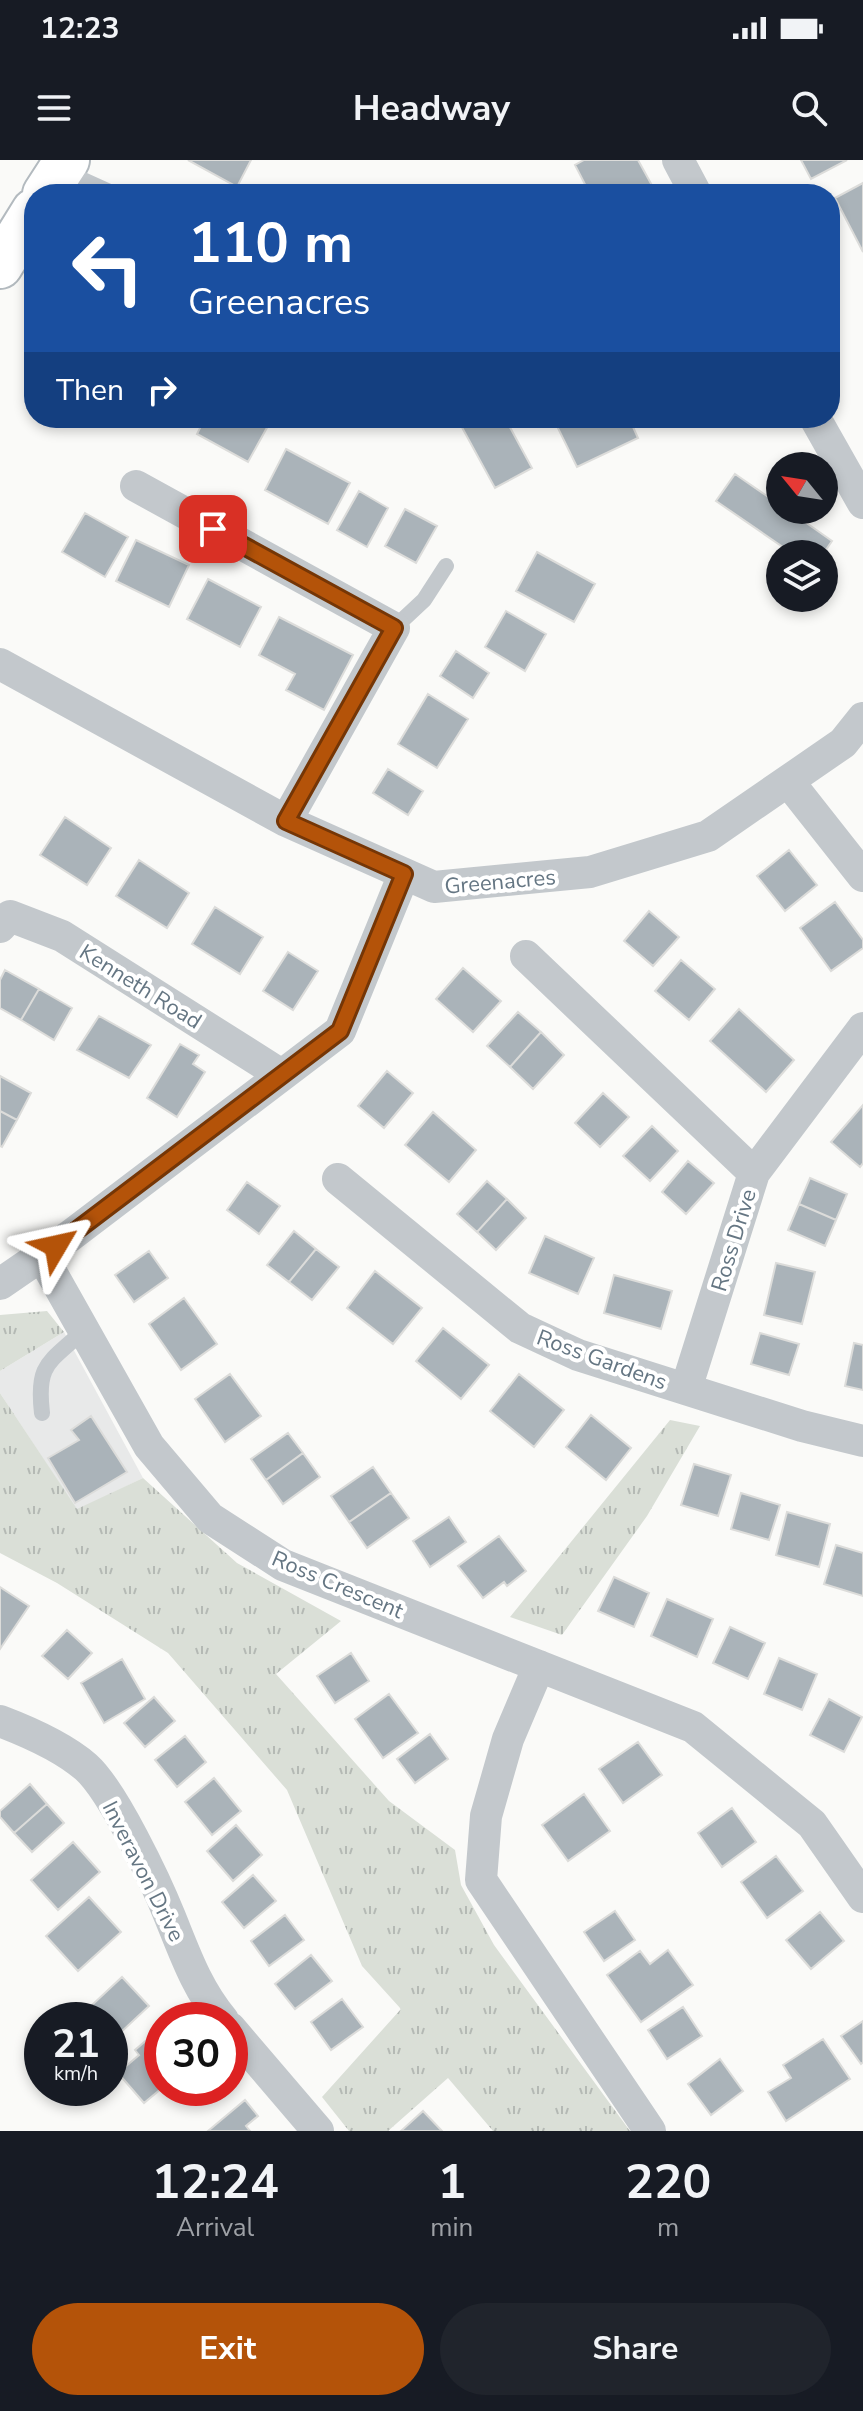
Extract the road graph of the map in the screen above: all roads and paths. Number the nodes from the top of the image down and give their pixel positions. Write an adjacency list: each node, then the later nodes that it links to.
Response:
1 (678, 160): 4 (street)
2 (57, 174): 3 (lane)
3 (86, 184)
4 (691, 184)
5 (24, 227): 6 (main road)
6 (0, 266)
7 (821, 428): 9 (street)
8 (136, 486): 11 (street)
9 (863, 503)
10 (446, 566): 11 (lane)
11 (394, 628): 15 (street)
12 (0, 664): 15 (street, Greenacres)
13 (863, 718): 14 (street, Greenacres)
14 (788, 781): 16 (street, Greenacres); 17 (street)
15 (286, 821): 16 (street, Greenacres)
16 (404, 874): 21 (street)
17 (863, 876)
18 (0, 927): 21 (street, Kenneth Road)
19 (526, 956): 22 (street)
20 (863, 1028): 22 (street, Ross Drive)
21 (280, 1074): 24 (street)
22 (754, 1173): 27 (street, Ross Drive)
23 (338, 1179): 27 (street, Ross Gardens)
24 (42, 1256): 25 (street); 26 (street, Ross Crescent)
25 (0, 1284)
26 (84, 1330): 28 (lane); 30 (street, Ross Crescent)
27 (686, 1389): 29 (street, Ross Gardens)
28 (42, 1413)
29 (863, 1441)
30 (539, 1666): 32 (street, Ross Crescent); 36 (street)
31 (0, 1721): 33 (street, Inveravon Drive)
32 (863, 1897)
33 (208, 2002)
34 (248, 2049): 35 (street)
35 (318, 2131)
36 (650, 2131)

